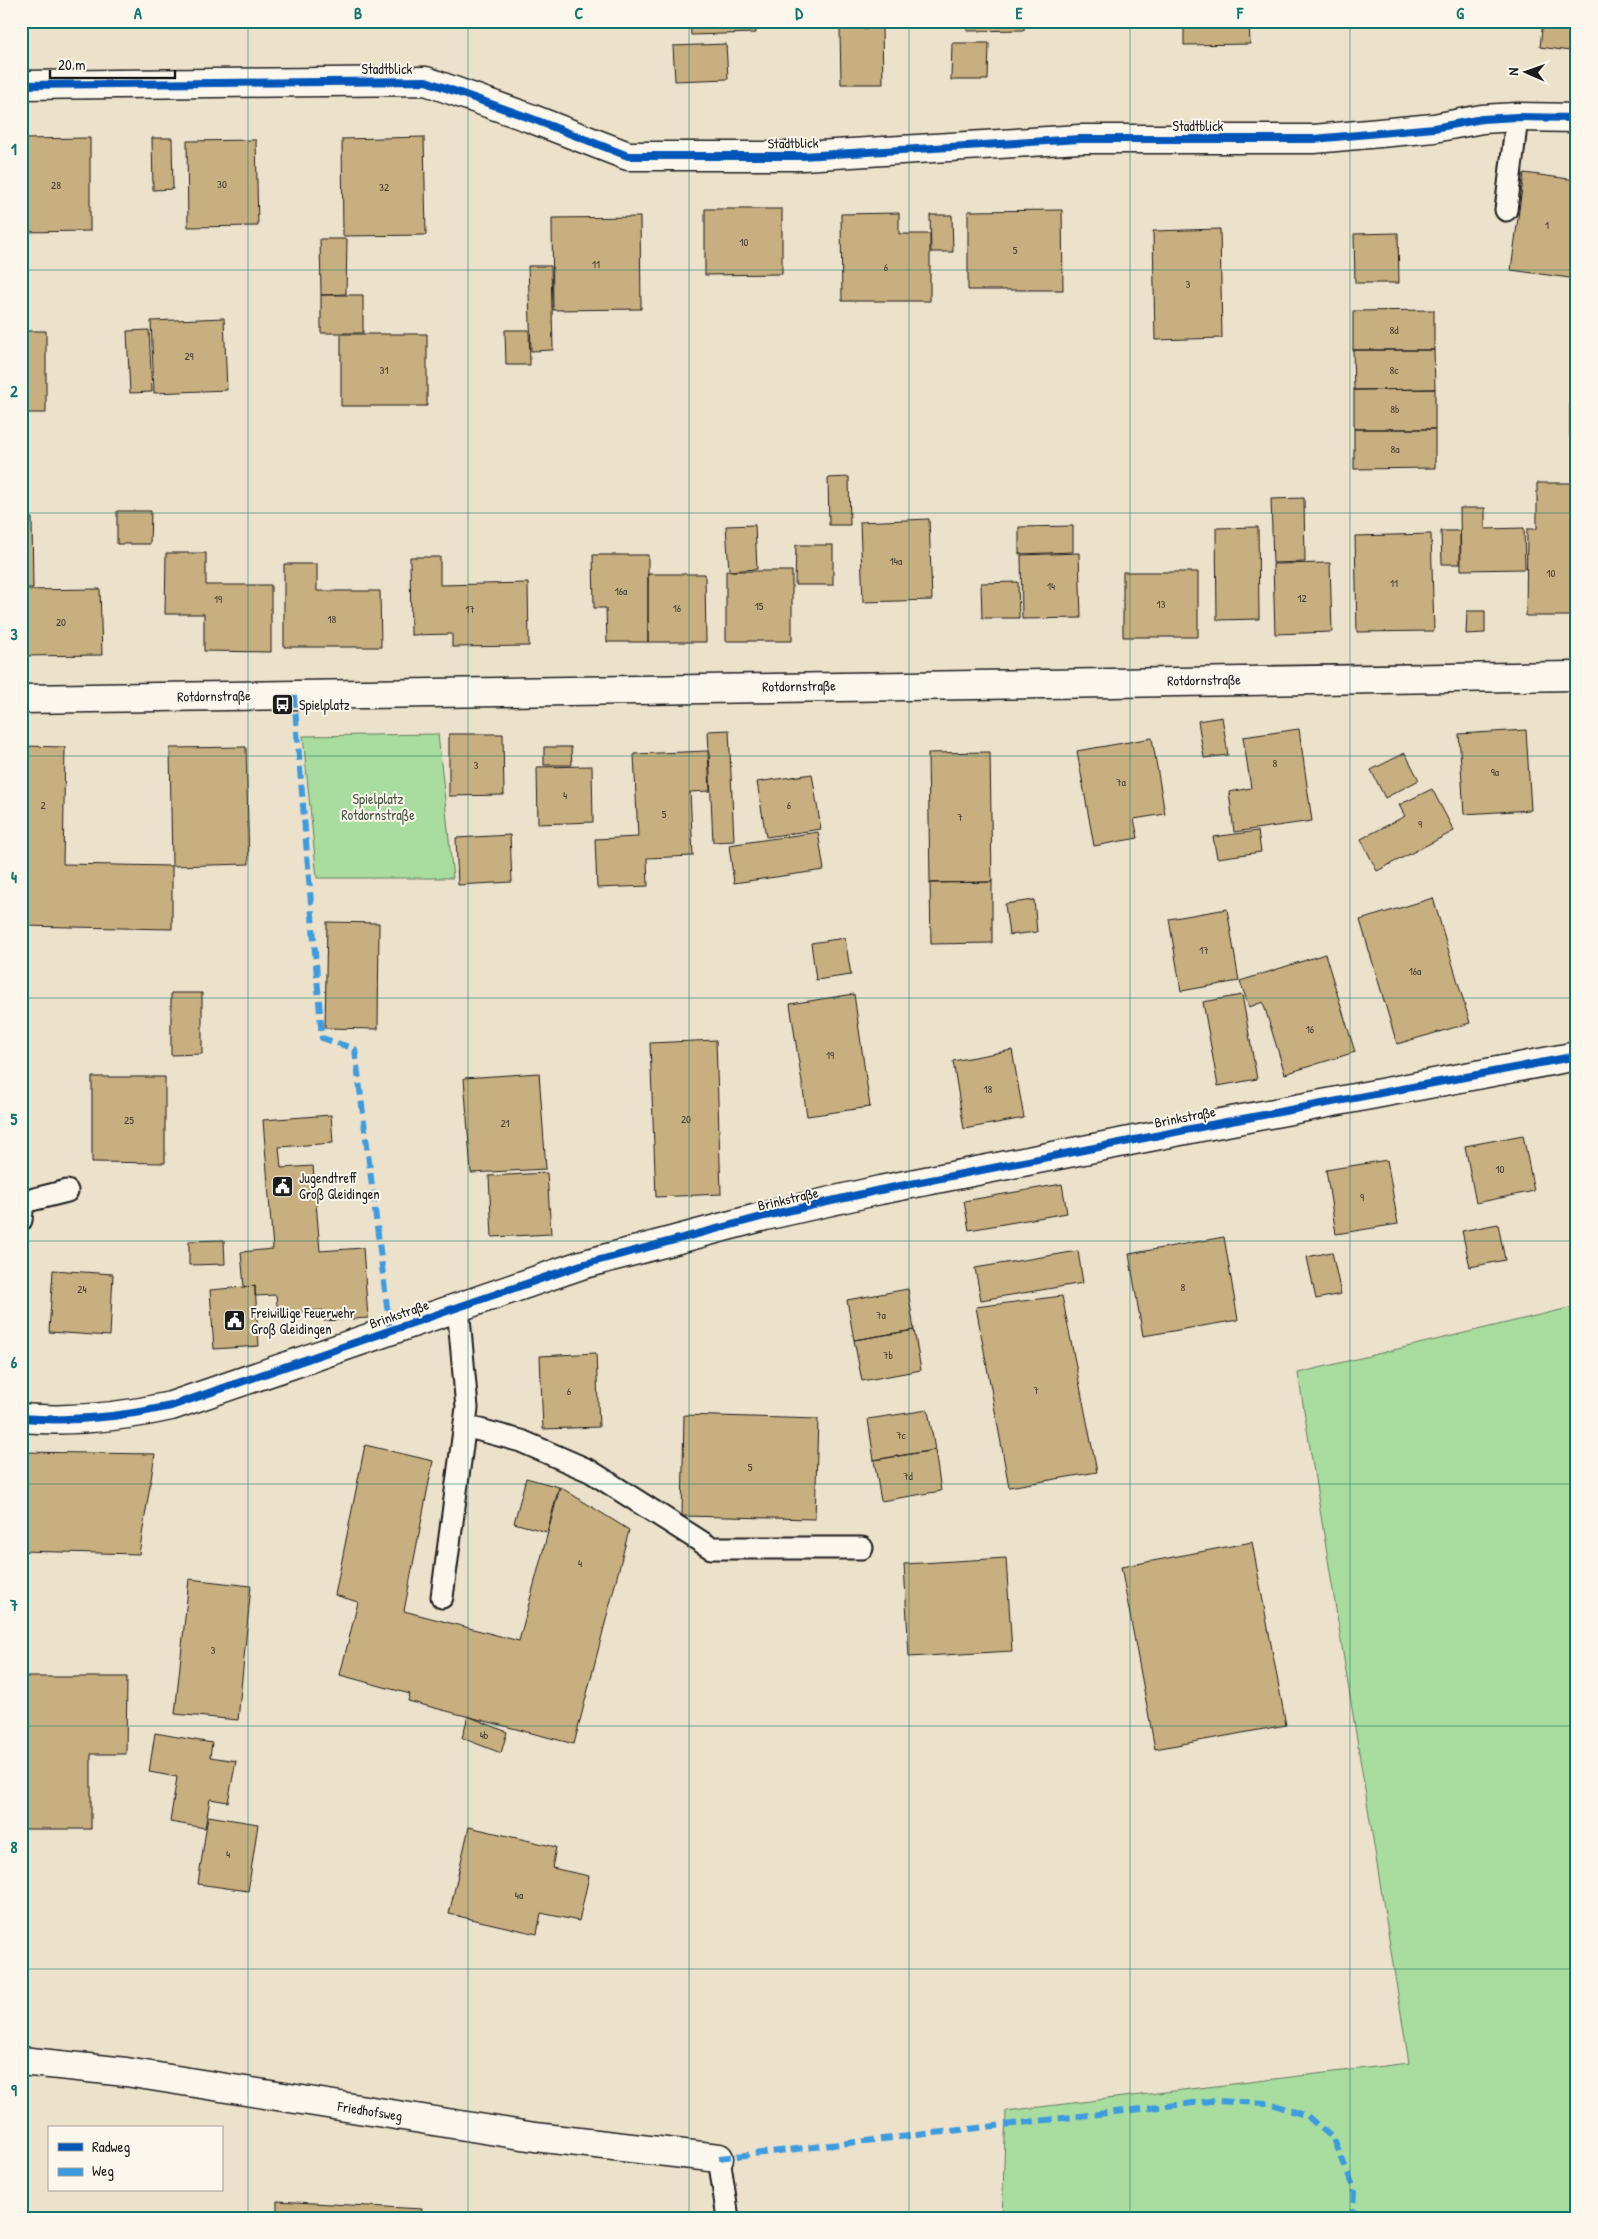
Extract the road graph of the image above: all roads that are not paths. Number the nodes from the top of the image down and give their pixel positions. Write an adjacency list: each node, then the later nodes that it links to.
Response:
1 (21, 85): 2 (street, Stadtblick)
2 (1517, 117): 3 (street, Stadtblick); 4 (lane)
3 (1577, 118)
4 (1506, 210)
5 (1577, 676): 6 (street, Rotdornstraße)
6 (21, 699)
7 (1577, 1056): 10 (street, Brinkstraße)
8 (67, 1191): 9 (lane)
9 (21, 1220)
10 (458, 1307): 11 (street, Brinkstraße); 12 (lane)
11 (21, 1418)
12 (464, 1426): 13 (lane); 14 (lane)
13 (862, 1548)
14 (442, 1597)
15 (21, 2061): 16 (street, Friedhofsweg)
16 (718, 2158): 17 (lane)
17 (728, 2218)

